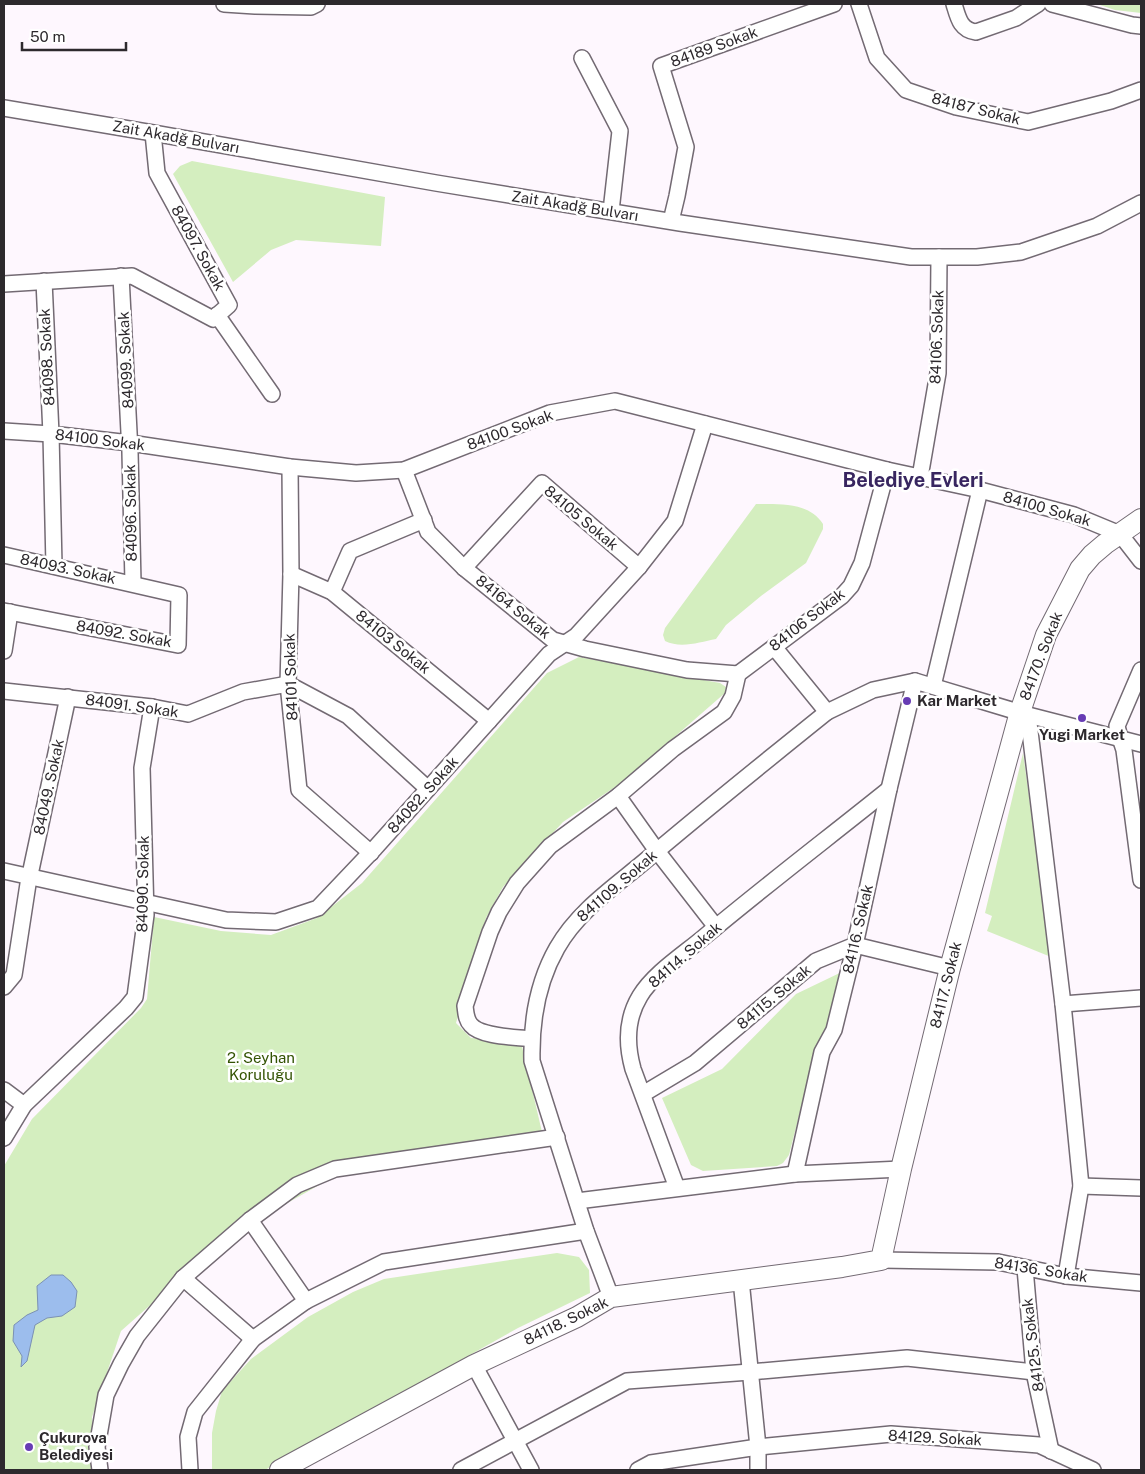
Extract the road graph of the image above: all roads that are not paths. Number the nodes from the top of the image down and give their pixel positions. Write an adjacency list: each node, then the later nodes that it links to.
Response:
1 (224, 4): 8 (street)
2 (317, 4): 8 (street)
3 (834, 4): 16 (street, 84189 Sokak)
4 (859, 4): 11 (street, 84187 Sokak)
5 (954, 4): 6 (street)
6 (1038, 4)
7 (1052, 4): 9 (street)
8 (255, 5)
9 (1141, 26)
10 (582, 58): 15 (street)
11 (1141, 90)
12 (4, 108): 13 (street, Zait Akadğ Bulvarı)
13 (153, 133): 15 (street, Zait Akadğ Bulvarı); 21 (street, 84097. Sokak)
14 (1141, 203): 17 (street, Zait Akadğ Bulvarı)
15 (610, 211): 16 (street, Zait Akadğ Bulvarı)
16 (671, 221): 17 (street, Zait Akadğ Bulvarı)
17 (939, 257): 30 (street, 84106. Sokak)
18 (122, 276): 19 (street, 84097. Sokak); 21 (street, 84097. Sokak); 26 (street, 84099. Sokak)
19 (44, 281): 20 (street, 84097. Sokak); 25 (street, 84098. Sokak)
20 (4, 284)
21 (217, 315): 22 (street)
22 (272, 394)
23 (705, 424): 28 (street, 84100 Sokak); 29 (street, 84100 Sokak); 38 (street, 84082. Sokak)
24 (4, 431): 25 (street, 84100 Sokak)
25 (51, 434): 26 (street, 84100 Sokak); 37 (street, 84098. Sokak)
26 (130, 443): 27 (street, 84100 Sokak); 41 (street, 84096. Sokak)
27 (290, 467): 28 (street, 84100 Sokak); 40 (street, 84101 Sokak)
28 (404, 470): 32 (street, 84164 Sokak)
29 (887, 470): 30 (street, 84100 Sokak); 45 (street, 84106 Sokak)
30 (920, 477): 31 (street, 84100 Sokak)
31 (980, 490): 34 (street, 84100 Sokak); 51 (street)
32 (424, 520): 39 (street, 84164 Sokak); 42 (street)
33 (1141, 520): 34 (main road, 84170. Sokak)
34 (1120, 534): 36 (street, 84100 Sokak); 56 (main road, 84170. Sokak)
35 (4, 555): 37 (street, 84093. Sokak)
36 (1141, 561)
37 (54, 566): 41 (street, 84093. Sokak)
38 (639, 567): 39 (street, 84105 Sokak); 44 (street, 84082. Sokak)
39 (464, 568): 44 (street, 84164 Sokak)
40 (290, 574): 42 (street, 84103 Sokak); 50 (street, 84101 Sokak)
41 (133, 583): 43 (street, 84092. Sokak)
42 (332, 592): 57 (street, 84103 Sokak)
43 (7, 612): 46 (street)
44 (565, 644): 48 (street, 84164 Sokak); 57 (street, 84082. Sokak)
45 (774, 647): 48 (street, 84106 Sokak); 55 (street)
46 (4, 652)
47 (1141, 670): 58 (street)
48 (738, 674): 62 (street)
49 (916, 681): 51 (street); 55 (street); 61 (street, 84116. Sokak)
50 (288, 684): 54 (street, 84091. Sokak); 60 (street); 64 (street, 84101 Sokak)
51 (932, 686): 56 (street)
52 (4, 691): 53 (street, 84091. Sokak)
53 (68, 697): 54 (street, 84091. Sokak); 66 (street, 84049. Sokak)
54 (152, 708): 68 (street, 84090. Sokak)
55 (828, 712): 63 (street, 841109. Sokak)
56 (1024, 714): 58 (street); 71 (main road, 84117. Sokak); 74 (street)
57 (489, 720): 60 (street, 84082. Sokak)
58 (1120, 738): 59 (street); 67 (street)
59 (1141, 744)
60 (428, 789): 64 (street, 84082. Sokak)
61 (889, 789): 69 (street, 84114. Sokak); 70 (street, 84116. Sokak)
62 (618, 796): 63 (street); 75 (street)
63 (657, 851): 69 (street); 75 (street, 841109. Sokak)
64 (371, 852): 68 (street, 84082. Sokak)
65 (4, 871): 66 (street, 84082. Sokak)
66 (30, 877): 68 (street, 84082. Sokak); 72 (street, 84049. Sokak)
67 (1141, 880)
68 (146, 902): 78 (street, 84090. Sokak)
69 (716, 927): 77 (street, 84114. Sokak)
70 (855, 945): 71 (street); 77 (street, 84115. Sokak); 82 (street, 84116. Sokak)
71 (950, 968): 81 (main road, 84117. Sokak)
72 (4, 987)
73 (1141, 998): 74 (street)
74 (1063, 1004): 83 (street)
75 (531, 1039): 79 (street, 841109. Sokak)
76 (4, 1090): 78 (street)
77 (643, 1094): 84 (street, 84114. Sokak)
78 (24, 1104): 80 (street, 84090. Sokak)
79 (557, 1137): 86 (street, 841109. Sokak); 87 (street)
80 (4, 1138)
81 (901, 1169): 82 (street); 89 (main road, 84117. Sokak)
82 (795, 1174): 84 (street)
83 (1081, 1186): 85 (street); 91 (street)
84 (677, 1188): 86 (street)
85 (1141, 1188)
86 (577, 1201): 88 (street, 841109. Sokak)
87 (250, 1220): 92 (street); 96 (street)
88 (586, 1231): 95 (street, 841109. Sokak); 96 (street)
89 (881, 1260): 90 (street, 84136. Sokak); 93 (main road, 84118. Sokak)
90 (1025, 1268): 91 (street, 84136. Sokak); 100 (street, 84125. Sokak)
91 (1066, 1276): 94 (street, 84136. Sokak)
92 (183, 1278): 97 (street); 104 (street)
93 (741, 1280): 95 (main road, 84118. Sokak); 99 (street)
94 (1141, 1283)
95 (611, 1297): 98 (main road, 84118. Sokak)
96 (306, 1301): 97 (street)
97 (253, 1339): 105 (street)
98 (474, 1365): 101 (street); 106 (main road, 84118. Sokak)
99 (750, 1372): 100 (street); 101 (street); 102 (street)
100 (1034, 1372): 103 (street, 84125. Sokak)
101 (514, 1442): 107 (street); 108 (street)
102 (758, 1447): 103 (street, 84129. Sokak); 109 (street, 84129. Sokak); 110 (street)
103 (1051, 1451): 111 (street, 84129. Sokak)
104 (100, 1470)
105 (190, 1470)
106 (280, 1470)
107 (461, 1470)
108 (531, 1470)
109 (638, 1470)
110 (758, 1470)
111 (1093, 1470)

